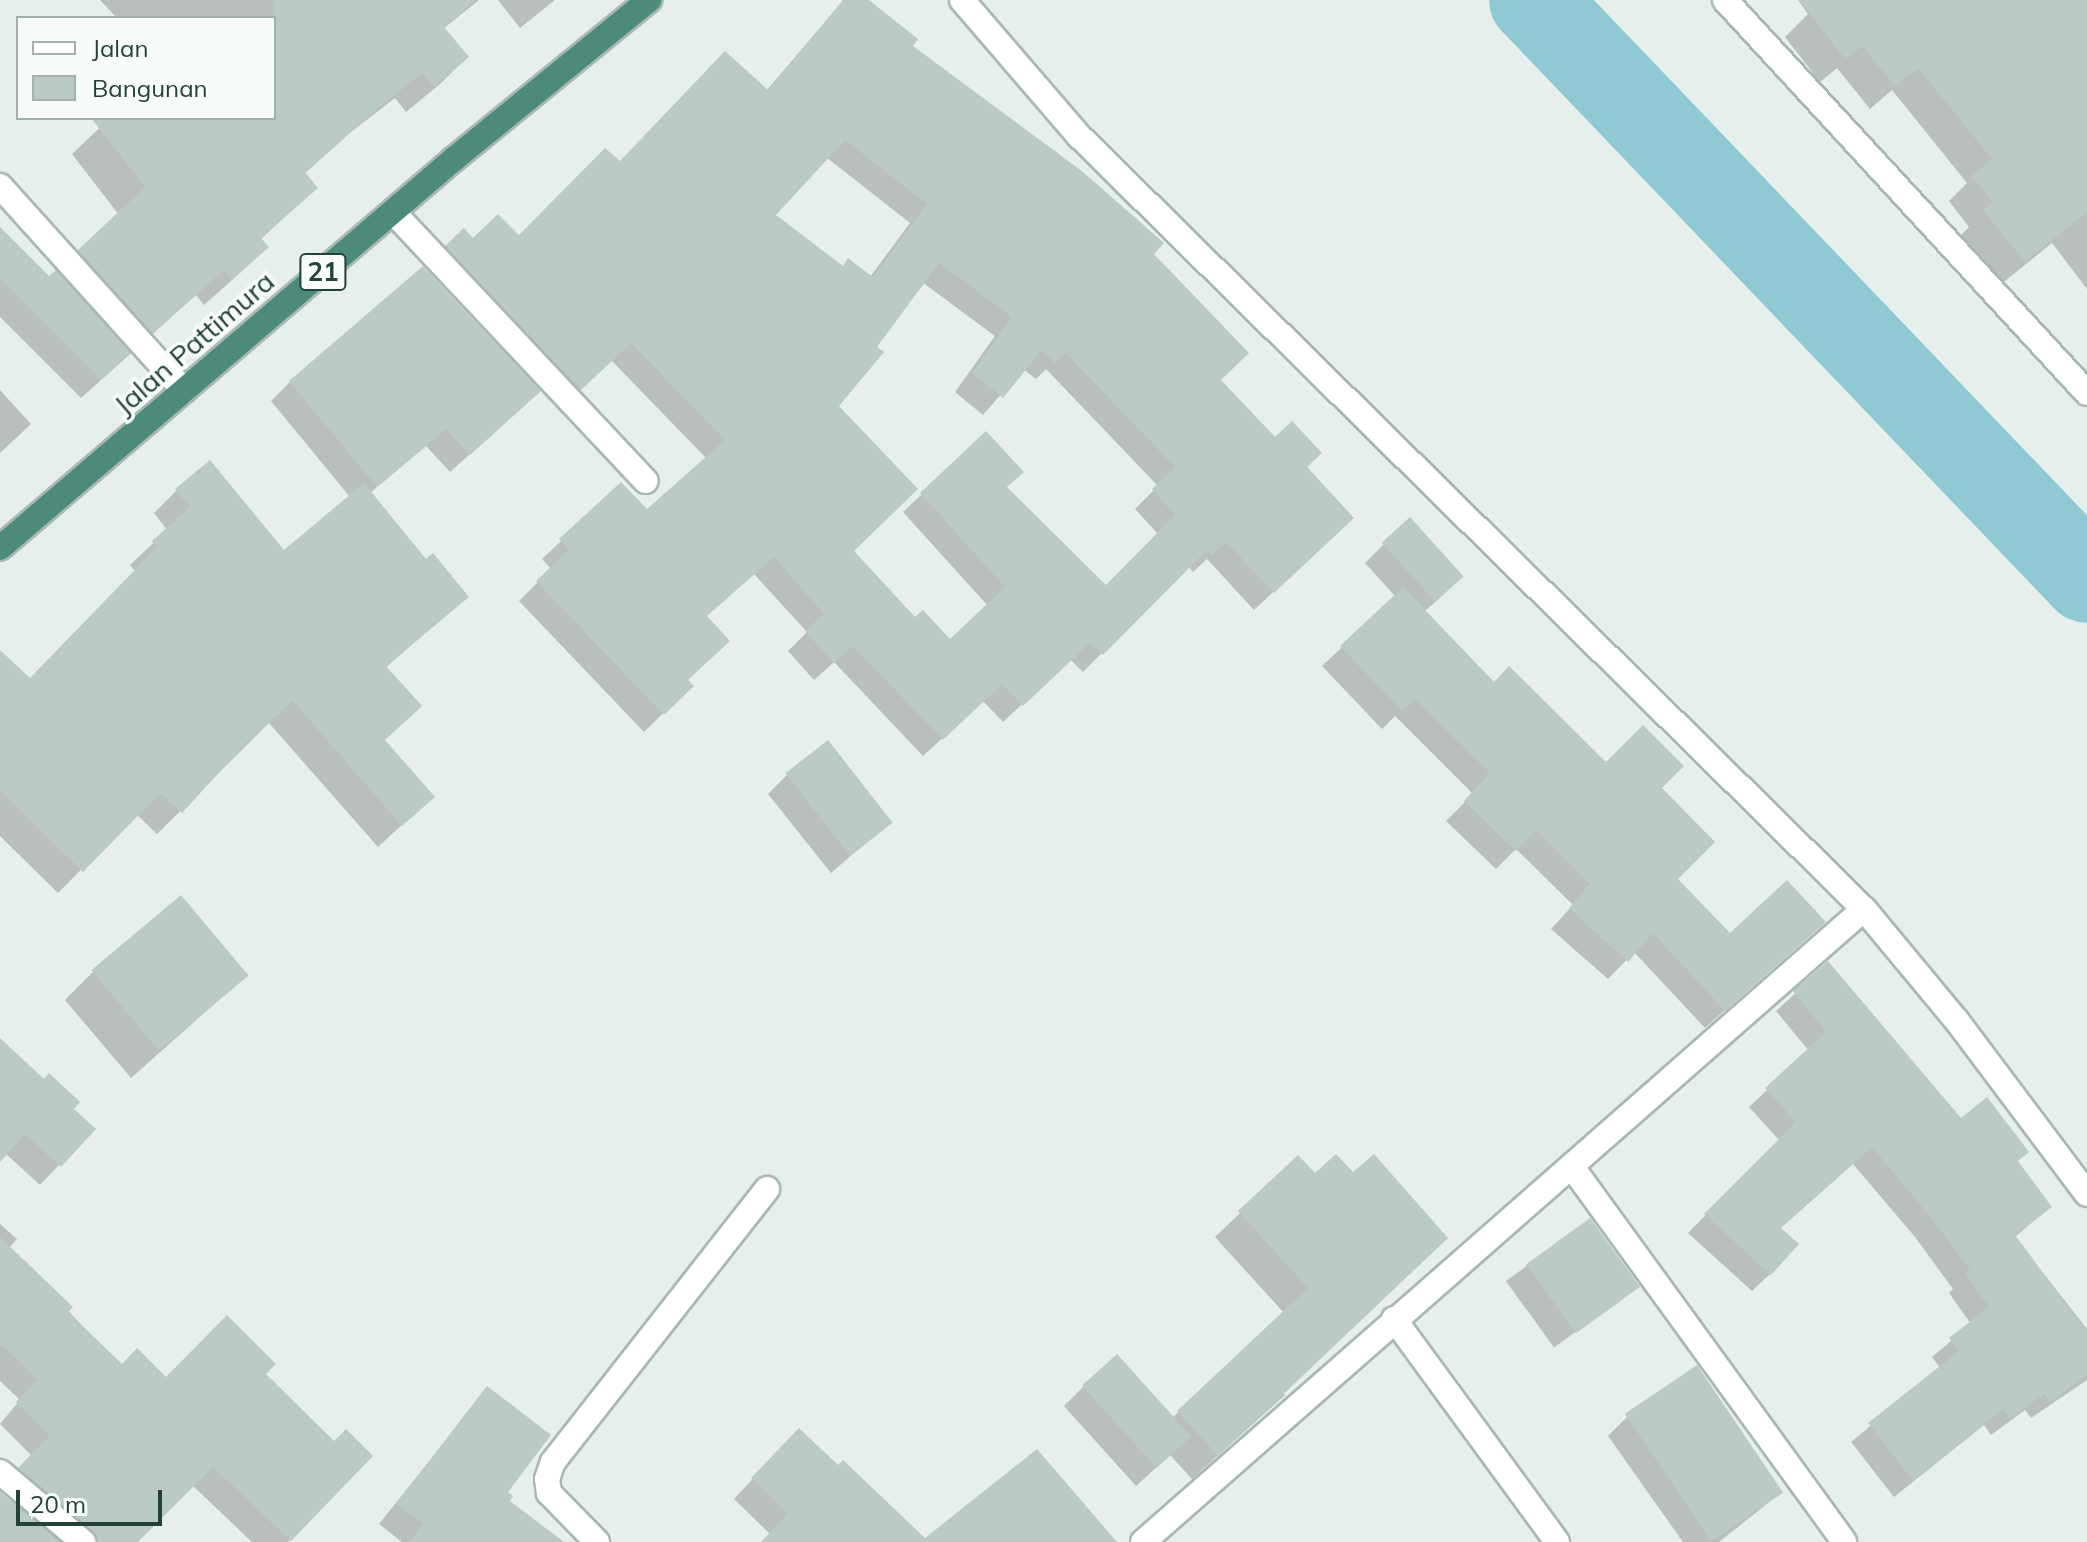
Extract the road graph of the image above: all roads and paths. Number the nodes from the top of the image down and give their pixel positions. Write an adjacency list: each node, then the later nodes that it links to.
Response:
1 (649, 0): 5 (highway, Jalan Pattimura / 21)
2 (962, 0): 10 (street)
3 (1725, 0): 7 (street)
4 (0, 186): 6 (street)
5 (393, 212): 6 (highway, Jalan Pattimura / 21); 8 (street)
6 (184, 390): 9 (highway, Jalan Pattimura / 21)
7 (2087, 393)
8 (646, 481)
9 (0, 548)
10 (1864, 909): 11 (street); 13 (street)
11 (1572, 1167): 14 (street); 20 (street)
12 (767, 1189): 17 (street)
13 (2087, 1194)
14 (1394, 1319): 18 (street); 19 (street)
15 (0, 1472): 16 (street)
16 (83, 1542)
17 (597, 1542)
18 (1143, 1542)
19 (1557, 1542)
20 (1844, 1542)

